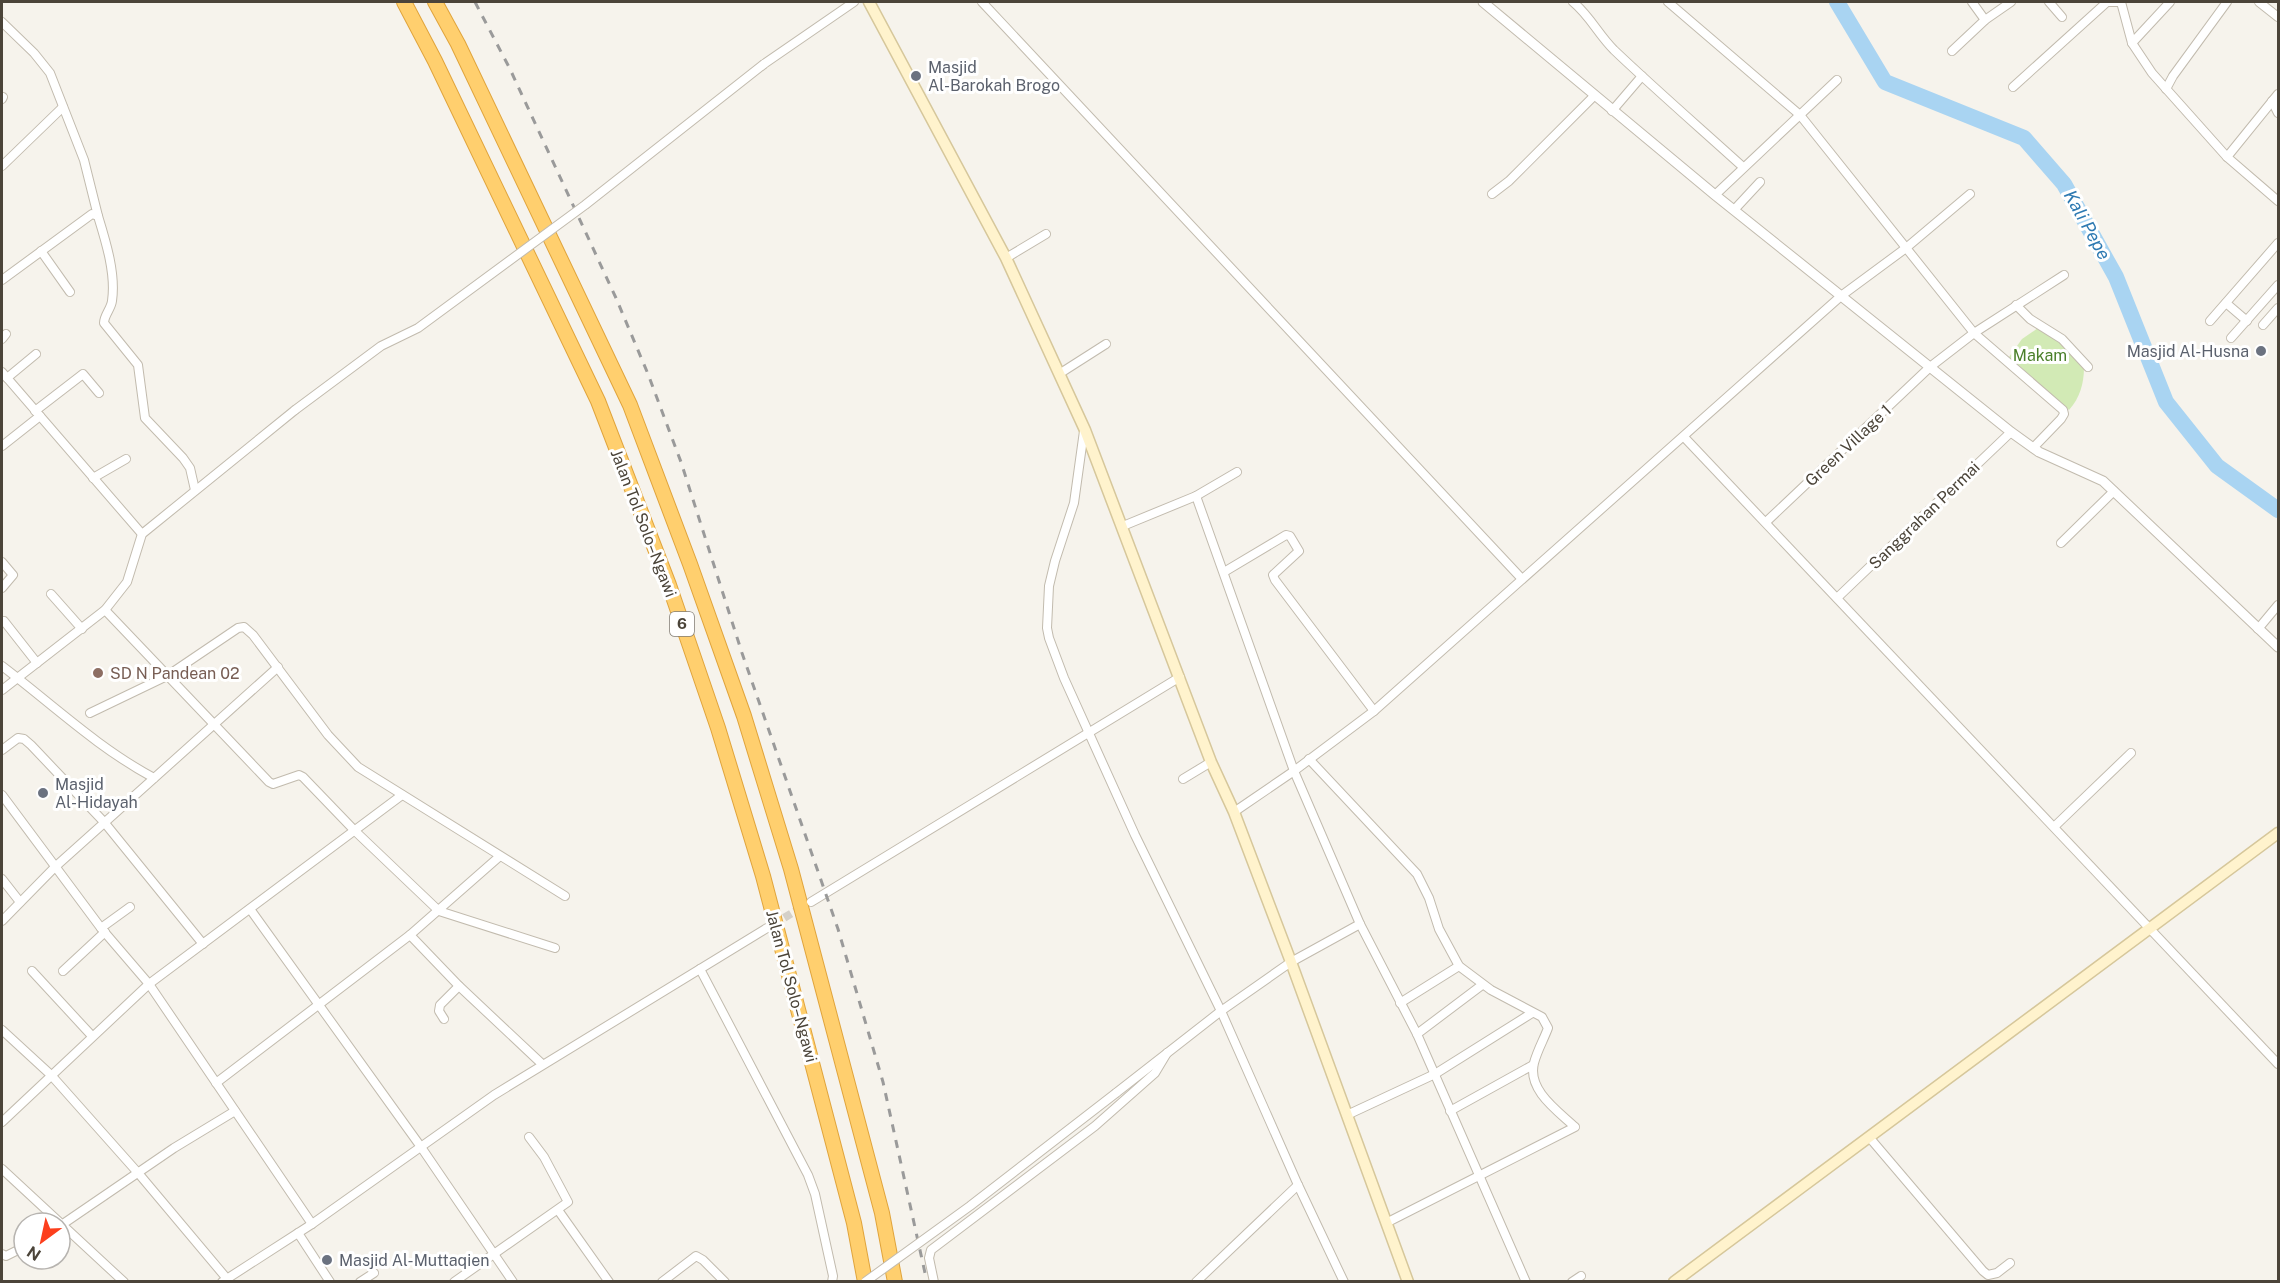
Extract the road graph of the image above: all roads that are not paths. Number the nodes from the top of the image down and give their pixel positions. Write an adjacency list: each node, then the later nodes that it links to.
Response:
1 (404, 2): 195 (highway, Jalan Tol Solo–Ngawi / 6)
2 (435, 2): 196 (highway, Jalan Tol Solo–Ngawi / 6)
3 (854, 2): 79 (street, bridge)
4 (869, 2): 49 (main road)
5 (982, 2): 88 (street)
6 (1483, 2): 28 (street)
7 (1573, 2): 23 (street)
8 (1668, 2): 33 (street)
9 (1972, 2): 19 (street)
10 (2011, 2): 19 (street)
11 (2049, 2): 17 (street)
12 (2106, 2): 13 (street); 25 (street)
13 (2121, 2): 21 (street)
14 (2227, 2): 26 (street)
15 (2259, 2): 18 (street)
16 (2166, 4): 21 (street)
17 (2062, 17)
18 (2278, 17)
19 (1986, 20): 22 (street)
20 (2, 22): 30 (street)
21 (2132, 43): 26 (street)
22 (1952, 51)
23 (1642, 76): 31 (street); 37 (street)
24 (1837, 80): 33 (street)
25 (2013, 87)
26 (2166, 89): 35 (street)
27 (2278, 94): 29 (street)
28 (1594, 96): 31 (street); 39 (street)
29 (2272, 101): 32 (street); 35 (street)
30 (63, 106): 36 (street); 44 (street)
31 (1612, 111): 41 (street)
32 (2278, 113)
33 (1800, 115): 37 (street); 47 (street)
34 (2, 153): 36 (street)
35 (2227, 157): 42 (street)
36 (5, 163)
37 (1743, 166): 41 (street)
38 (1760, 182): 43 (street)
39 (1492, 194)
40 (1970, 194): 47 (street)
41 (1715, 195): 43 (street)
42 (2278, 201)
43 (1734, 210): 54 (street)
44 (98, 216): 48 (street); 79 (street)
45 (1046, 234): 49 (street)
46 (2278, 243): 55 (street)
47 (1906, 248): 54 (street); 61 (street)
48 (41, 251): 51 (street); 53 (street)
49 (1006, 258): 67 (main road)
50 (2064, 275): 56 (street, Green Village 1)
51 (2, 280)
52 (2278, 285): 59 (street)
53 (70, 291)
54 (1841, 296): 66 (street); 73 (street)
55 (2226, 303): 58 (street); 59 (street)
56 (2016, 305): 61 (street, Green Village 1); 65 (street)
57 (2278, 308): 60 (street)
58 (2210, 321)
59 (2247, 321): 62 (street)
60 (2263, 326)
61 (1974, 333): 66 (street, Green Village 1); 75 (street)
62 (2231, 338)
63 (1106, 344): 67 (street)
64 (36, 354): 68 (street)
65 (2088, 367)
66 (1930, 368): 72 (street); 82 (street, Green Village 1)
67 (1059, 374): 71 (main road)
68 (4, 375): 70 (street)
69 (99, 393): 70 (street)
70 (37, 413): 74 (street); 78 (street)
71 (1084, 430): 83 (main road); 108 (street)
72 (2011, 432): 75 (street); 91 (street, Sanggrahan Permai)
73 (1684, 437): 82 (street); 88 (street)
74 (2, 446)
75 (2034, 448): 80 (street)
76 (126, 459): 78 (street)
77 (1237, 472): 81 (street)
78 (93, 478): 84 (street)
79 (195, 490): 84 (street)
80 (2114, 491): 85 (street); 96 (street)
81 (1196, 496): 83 (street); 87 (street)
82 (1766, 522): 91 (street)
83 (1123, 526): 102 (main road)
84 (142, 534): 93 (street)
85 (2061, 543)
86 (2, 562): 89 (street)
87 (1224, 572): 105 (street); 113 (street)
88 (1521, 579): 105 (street)
89 (2, 588)
90 (51, 594): 95 (street)
91 (1837, 598): 120 (street)
92 (2278, 605): 96 (street)
93 (105, 610): 95 (street); 101 (street)
94 (4, 621): 98 (street)
95 (81, 628): 98 (street)
96 (2258, 629): 97 (street)
97 (2278, 647)
98 (37, 663): 103 (street)
99 (2, 666): 103 (street)
100 (278, 667): 101 (street); 107 (street); 117 (street)
101 (167, 676): 106 (street); 107 (street)
102 (1180, 677): 108 (street); 112 (main road)
103 (17, 678): 104 (street); 114 (street)
104 (2, 690)
105 (1374, 711): 111 (street)
106 (90, 713)
107 (213, 725): 114 (street); 121 (street)
108 (1090, 733): 128 (street); 150 (street)
109 (2, 750): 119 (street)
110 (2131, 753): 120 (street)
111 (1309, 759): 113 (street); 141 (street)
112 (1211, 762): 115 (street); 118 (main road)
113 (1294, 771): 118 (street); 133 (street)
114 (154, 778): 119 (street)
115 (1183, 779)
116 (2, 795): 124 (street)
117 (402, 795): 121 (street); 123 (street)
118 (1234, 812): 140 (main road)
119 (104, 822): 124 (street); 138 (street)
120 (2055, 826): 135 (street)
121 (355, 831): 130 (street); 131 (street)
122 (2278, 833): 135 (main road)
123 (500, 856): 126 (street); 131 (street)
124 (55, 867): 127 (street); 136 (street)
125 (2, 879): 127 (street)
126 (565, 896)
127 (20, 902): 132 (street)
128 (811, 902)
129 (130, 907): 136 (street)
130 (250, 909): 138 (street); 149 (street)
131 (439, 911): 137 (street); 139 (street)
132 (2, 921)
133 (1360, 924): 140 (street); 148 (street)
134 (767, 928): 142 (street)
135 (2150, 930): 158 (street); 168 (main road)
136 (103, 931): 144 (street); 145 (street)
137 (410, 935): 147 (street); 149 (street)
138 (203, 944): 145 (street)
139 (555, 948)
140 (1291, 962): 150 (street); 165 (main road)
141 (1459, 966): 146 (street); 148 (street)
142 (700, 969): 157 (street); 194 (street)
143 (32, 971): 155 (street)
144 (63, 971)
145 (149, 984): 155 (street); 162 (street)
146 (1482, 985): 151 (street); 154 (street)
147 (459, 986): 152 (street); 157 (street)
148 (1400, 1003): 154 (street)
149 (319, 1006): 162 (street); 169 (street)
150 (1221, 1011): 156 (street); 173 (street)
151 (1532, 1013): 159 (street); 160 (street)
152 (444, 1019)
153 (2, 1030): 161 (street)
154 (1417, 1034): 160 (street)
155 (92, 1036): 161 (street)
156 (1167, 1053): 195 (street, bridge); 197 (street)
157 (542, 1064): 169 (street)
158 (2278, 1064)
159 (1533, 1065): 164 (street); 172 (street)
160 (1435, 1074): 164 (street); 165 (street)
161 (51, 1075): 166 (street); 171 (street)
162 (216, 1083): 163 (street)
163 (235, 1111): 171 (street); 178 (street)
164 (1450, 1111): 172 (street)
165 (1347, 1115): 177 (main road)
166 (2, 1122)
167 (529, 1137): 174 (street)
168 (1869, 1137): 182 (street); 203 (main road)
169 (421, 1147): 178 (street); 181 (street)
170 (2, 1169): 175 (street)
171 (139, 1174): 176 (street); 185 (street)
172 (1480, 1177): 177 (street); 201 (street)
173 (1298, 1185): 198 (street); 199 (street)
174 (558, 1210): 181 (street); 191 (street)
175 (46, 1211)
176 (72, 1218)
177 (1386, 1223): 200 (main road)
178 (312, 1224): 179 (street)
179 (298, 1233): 185 (street); 187 (street)
180 (72, 1235): 186 (street)
181 (494, 1255): 189 (street); 190 (street)
182 (2010, 1263)
183 (374, 1273): 188 (street)
184 (1581, 1276): 202 (street)
185 (226, 1280)
186 (124, 1281)
187 (330, 1281)
188 (360, 1281)
189 (454, 1281)
190 (513, 1281)
191 (609, 1281)
192 (662, 1281): 193 (street)
193 (725, 1281)
194 (832, 1281)
195 (865, 1281)
196 (895, 1281)
197 (934, 1281)
198 (1196, 1281)
199 (1344, 1281)
200 (1408, 1281)
201 (1526, 1281)
202 (1572, 1281)
203 (1674, 1281)

